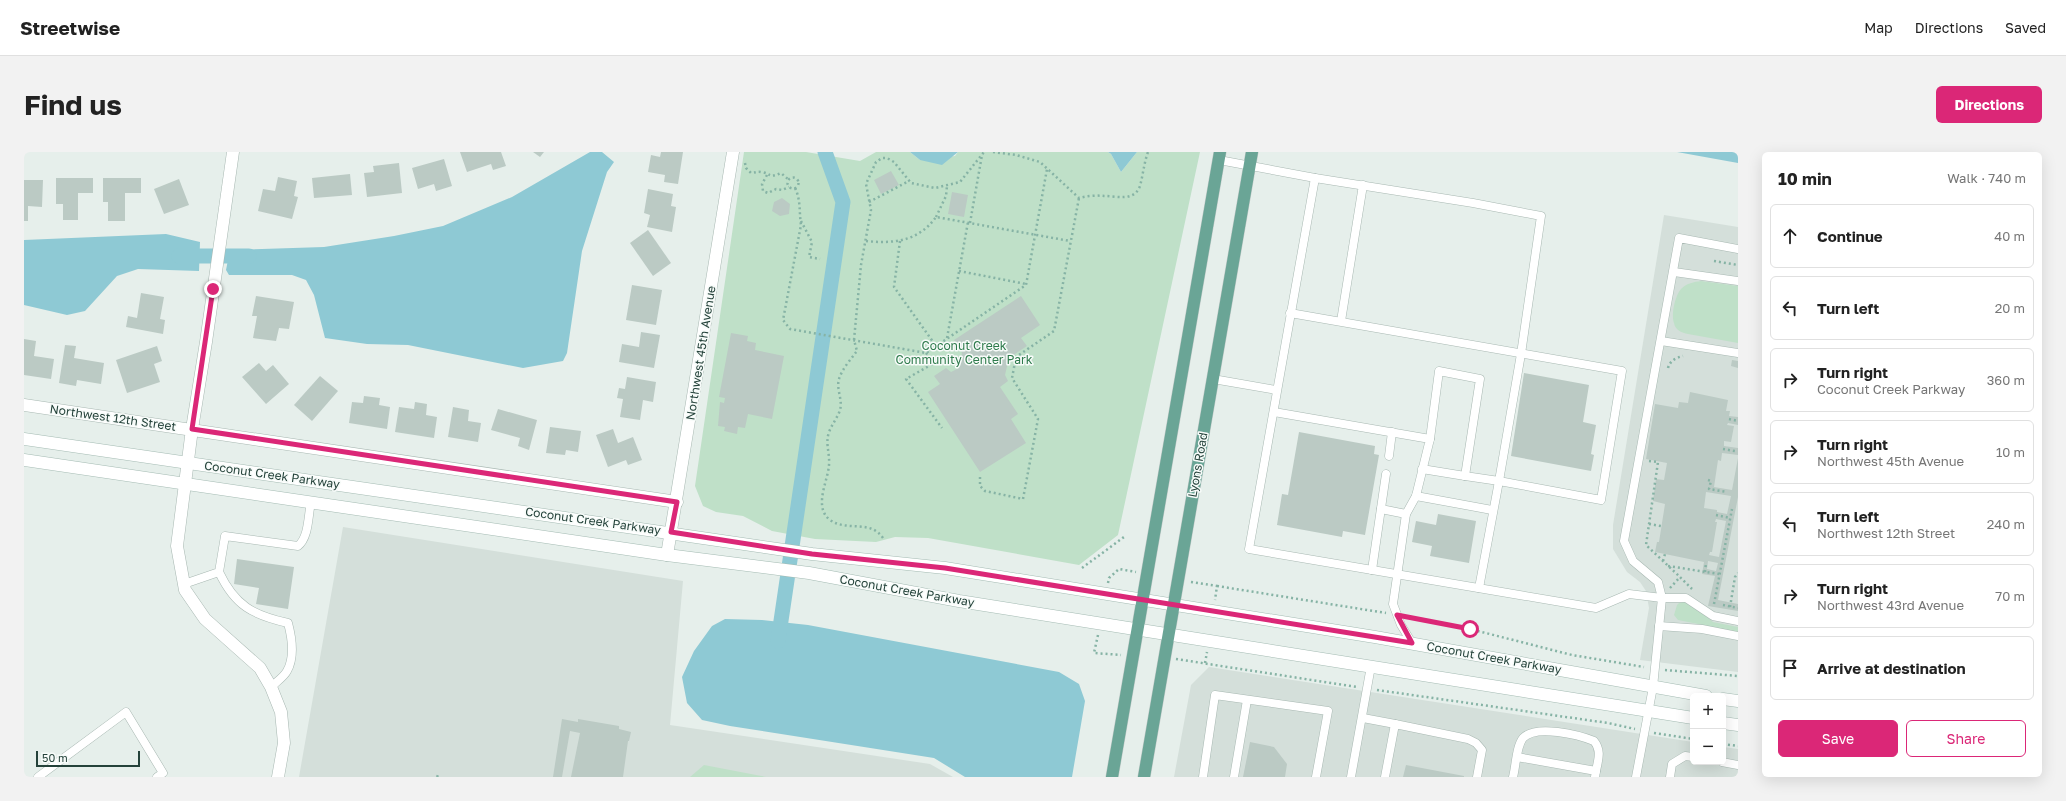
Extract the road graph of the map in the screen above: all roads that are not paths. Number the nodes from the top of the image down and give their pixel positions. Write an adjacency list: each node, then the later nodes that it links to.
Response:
1 (233, 152): 20 (main road)
2 (733, 152): 34 (main road, Northwest 45th Avenue)
3 (1252, 152): 5 (main road, Lyons Road)
4 (1219, 156): 5 (lane); 46 (main road)
5 (1250, 166): 6 (lane); 16 (main road, Lyons Road)
6 (1315, 178): 7 (lane); 11 (lane)
7 (1363, 185): 12 (lane); 15 (lane)
8 (1738, 249): 9 (lane)
9 (1674, 272): 10 (lane); 13 (lane)
10 (1738, 281)
11 (1290, 313): 12 (lane); 17 (lane)
12 (1341, 321): 15 (lane)
13 (1661, 341): 14 (lane); 45 (lane)
14 (1738, 353)
15 (1521, 354): 30 (lane); 30 (lane)
16 (1213, 379): 17 (lane); 47 (main road, Lyons Road)
17 (1276, 390): 19 (lane)
18 (24, 405): 20 (main road, Northwest 12th Street)
19 (1274, 412): 21 (lane); 40 (lane)
20 (192, 429): 26 (main road); 34 (main road, Northwest 12th Street)
21 (1392, 432): 23 (lane); 24 (lane)
22 (24, 439): 26 (main road, Coconut Creek Parkway)
23 (1430, 439): 27 (lane); 29 (lane)
24 (1389, 456)
25 (24, 460): 31 (main road, Coconut Creek Parkway)
26 (187, 463): 31 (main road); 38 (main road, Coconut Creek Parkway)
27 (1422, 469): 29 (lane); 32 (lane)
28 (1386, 474): 35 (lane)
29 (1465, 476): 30 (lane)
30 (1499, 481): 36 (lane)
31 (184, 484): 33 (main road, Coconut Creek Parkway); 43 (main road)
32 (1416, 496): 36 (lane); 37 (lane)
33 (311, 502): 39 (main road, Coconut Creek Parkway); 41 (lane)
34 (677, 502): 38 (main road, Northwest 45th Avenue)
35 (1381, 509): 37 (lane); 40 (lane)
36 (1492, 510): 44 (lane)
37 (1406, 514): 42 (lane)
38 (671, 532): 39 (main road, Northwest 45th Avenue); 46 (main road, Coconut Creek Parkway)
39 (667, 555): 50 (main road, Coconut Creek Parkway)
40 (1372, 570): 42 (lane)
41 (219, 572): 43 (lane); 55 (lane)
42 (1398, 574): 44 (lane); 53 (lane)
43 (184, 584): 55 (main road)
44 (1479, 588): 45 (lane)
45 (1662, 598): 48 (lane); 49 (lane)
46 (1143, 599): 47 (main road, Coconut Creek Parkway); 50 (main road)
47 (1174, 604): 51 (main road, Lyons Road); 53 (main road, Coconut Creek Parkway)
48 (1738, 621)
49 (1660, 626): 52 (lane); 56 (lane)
50 (1138, 628): 51 (main road, Coconut Creek Parkway); 75 (main road)
51 (1169, 634): 54 (main road, Coconut Creek Parkway); 76 (main road, Lyons Road)
52 (1738, 636)
53 (1412, 643): 56 (main road, Coconut Creek Parkway)
54 (1371, 666): 61 (main road, Coconut Creek Parkway); 63 (lane)
55 (272, 687): 74 (main road)
56 (1653, 687): 57 (main road, Coconut Creek Parkway); 61 (lane)
57 (1690, 693)
58 (1726, 699): 60 (main road)
59 (1247, 700): 77 (lane); 78 (lane); 79 (lane)
60 (1738, 701)
61 (1648, 710): 62 (main road, Coconut Creek Parkway); 84 (lane)
62 (1690, 717)
63 (1363, 718): 65 (lane); 80 (lane)
64 (1726, 723): 66 (main road)
65 (1395, 724): 81 (lane); 82 (lane)
66 (1738, 725)
67 (1518, 757): 71 (lane); 71 (lane); 83 (lane)
68 (1690, 757): 85 (lane)
69 (1726, 763): 70 (lane)
70 (1738, 765)
71 (1596, 774)
72 (38, 777): 73 (lane)
73 (157, 777)
74 (278, 777)
75 (1112, 777)
76 (1144, 777)
77 (1203, 777)
78 (1234, 777)
79 (1316, 777)
80 (1350, 777)
81 (1385, 777)
82 (1477, 777)
83 (1513, 777)
84 (1636, 777)
85 (1670, 777)

